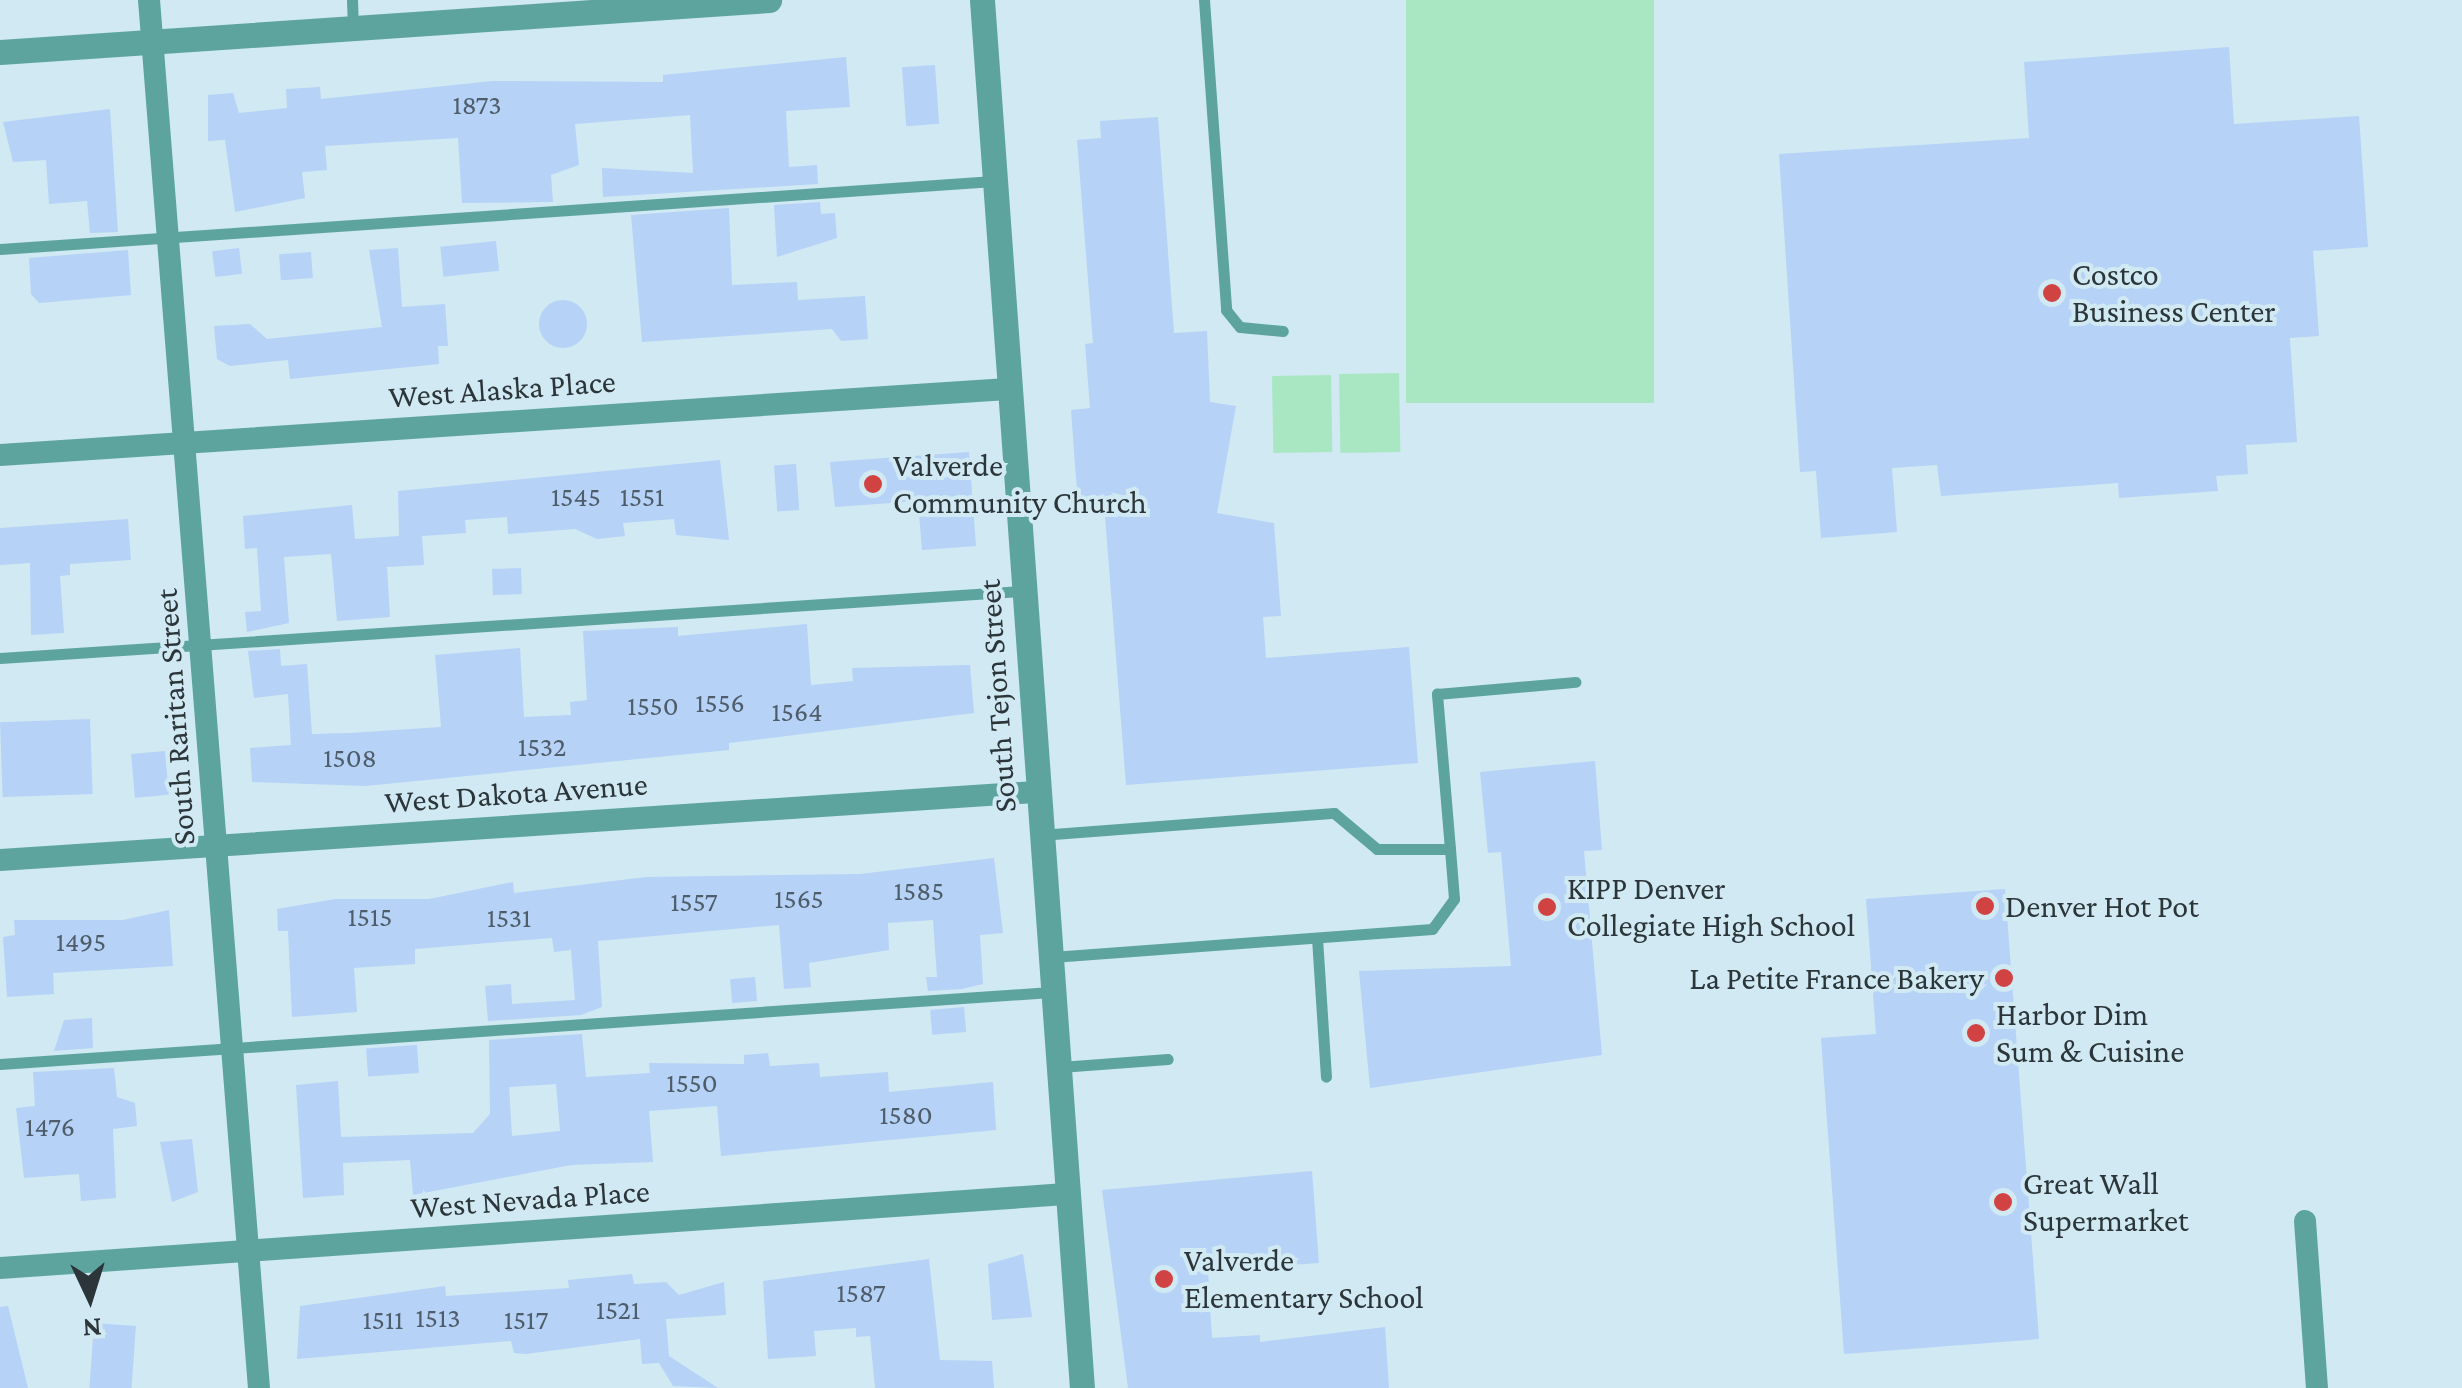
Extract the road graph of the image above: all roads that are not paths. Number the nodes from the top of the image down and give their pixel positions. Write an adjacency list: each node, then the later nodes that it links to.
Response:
1 (150, 0): 8 (street, South Raritan Street)
2 (352, 0): 7 (lane)
3 (764, 0): 6 (street)
4 (982, 0): 10 (street, South Tejon Street)
5 (1204, 0): 13 (lane)
6 (558, 7): 7 (street)
7 (353, 28): 8 (street)
8 (154, 41): 9 (street); 11 (street, South Raritan Street)
9 (0, 52)
10 (994, 181): 11 (lane); 14 (street, South Tejon Street)
11 (170, 237): 12 (lane); 15 (street, South Raritan Street)
12 (0, 248)
13 (1283, 331)
14 (1008, 389): 15 (street, West Alaska Place); 17 (street, South Tejon Street)
15 (187, 442): 16 (street, West Alaska Place); 18 (street, South Raritan Street)
16 (0, 454)
17 (1022, 591): 18 (lane); 21 (street, South Tejon Street)
18 (202, 644): 19 (lane); 23 (street, South Raritan Street)
19 (0, 658)
20 (1574, 682): 24 (lane)
21 (1036, 792): 22 (street, South Tejon Street); 23 (street, West Dakota Avenue)
22 (1039, 835): 24 (lane); 27 (street, South Tejon Street)
23 (216, 845): 25 (street, West Dakota Avenue); 29 (street, South Raritan Street)
24 (1450, 848): 26 (lane)
25 (0, 860)
26 (1316, 938): 27 (lane); 33 (lane)
27 (1048, 958): 28 (street, South Tejon Street)
28 (1051, 992): 29 (lane); 32 (street, South Tejon Street)
29 (234, 1049): 31 (lane); 36 (street, South Raritan Street)
30 (1168, 1059): 32 (lane)
31 (0, 1064)
32 (1056, 1068): 34 (street, South Tejon Street)
33 (1326, 1077)
34 (1066, 1194): 36 (street, West Nevada Place); 39 (street, South Tejon Street)
35 (2305, 1222): 40 (street)
36 (248, 1251): 37 (street, West Nevada Place); 38 (street, South Raritan Street)
37 (0, 1268)
38 (259, 1388)
39 (1082, 1388)
40 (2317, 1388)

